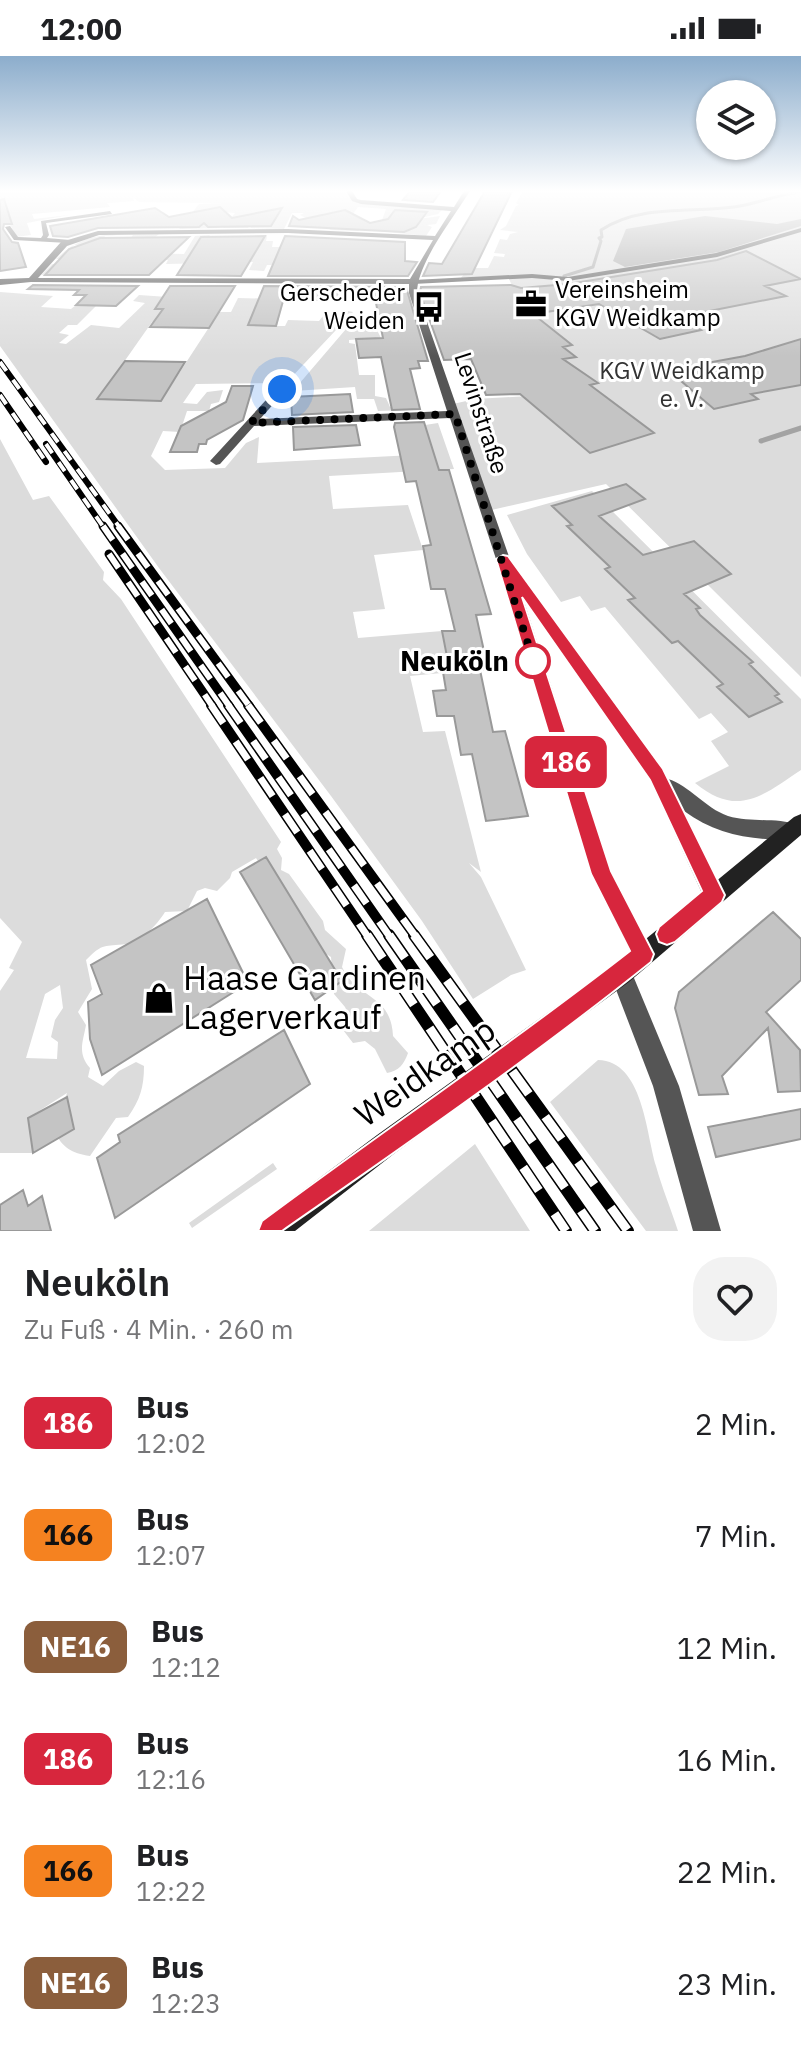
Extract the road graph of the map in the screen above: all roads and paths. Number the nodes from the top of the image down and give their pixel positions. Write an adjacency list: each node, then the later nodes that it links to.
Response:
1 (63, 246): 4 (street)
2 (433, 246): 6 (street)
3 (754, 246): 6 (lane)
4 (31, 280): 5 (street); 6 (street)
5 (0, 282)
6 (413, 282): 8 (street, Levinstraße)
7 (282, 389): 9 (street)
8 (455, 414): 9 (street); 11 (street, Levinstraße)
9 (251, 423): 10 (street)
10 (216, 461)
11 (503, 559): 12 (street, Levinstraße); 15 (street, Levinstraße)
12 (657, 775): 13 (street, Levinstraße); 14 (street, Levinstraße)
13 (796, 827): 14 (street, Weidkamp)
14 (714, 895): 15 (street, Weidkamp)
15 (643, 954): 16 (street, Weidkamp)
16 (621, 974): 17 (street, Weidkamp); 18 (street)
17 (272, 1231)
18 (707, 1231)

